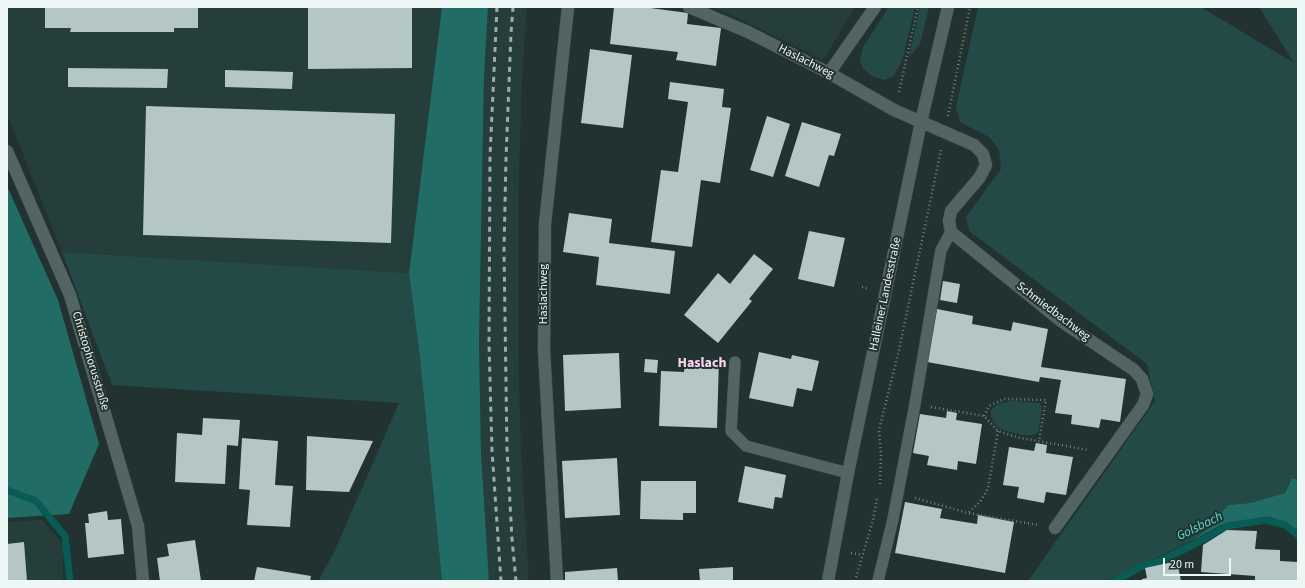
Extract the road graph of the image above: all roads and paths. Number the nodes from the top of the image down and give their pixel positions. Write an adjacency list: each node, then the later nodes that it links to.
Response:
1 (568, 7): 26 (street, Haslachweg)
2 (688, 7): 7 (street, Haslachweg)
3 (875, 7): 7 (street)
4 (918, 7): 8 (path)
5 (948, 7): 9 (street, Halleiner Landesstraße)
6 (970, 7): 10 (path)
7 (829, 73): 8 (street, Haslachweg)
8 (894, 110): 9 (street, Haslachweg)
9 (921, 122): 10 (street); 19 (street, Halleiner Landesstraße)
10 (945, 132): 12 (street); 20 (path)
11 (7, 151): 25 (street, Christophorusstraße)
12 (951, 232): 14 (lane); 18 (street, Schmiedbachweg)
13 (735, 362): 19 (lane)
14 (915, 404): 15 (path); 21 (lane)
15 (984, 416): 16 (path); 17 (path)
16 (998, 431): 17 (path); 23 (path)
17 (1039, 441): 18 (path)
18 (1109, 454): 24 (street, Schmiedbachweg)
19 (848, 472): 27 (street, Halleiner Landesstraße)
20 (879, 489)
21 (898, 494): 23 (path); 29 (lane)
22 (878, 497): 28 (path)
23 (968, 513): 24 (path)
24 (1055, 528)
25 (143, 581)
26 (557, 581)
27 (828, 581)
28 (855, 581)
29 (878, 581)

